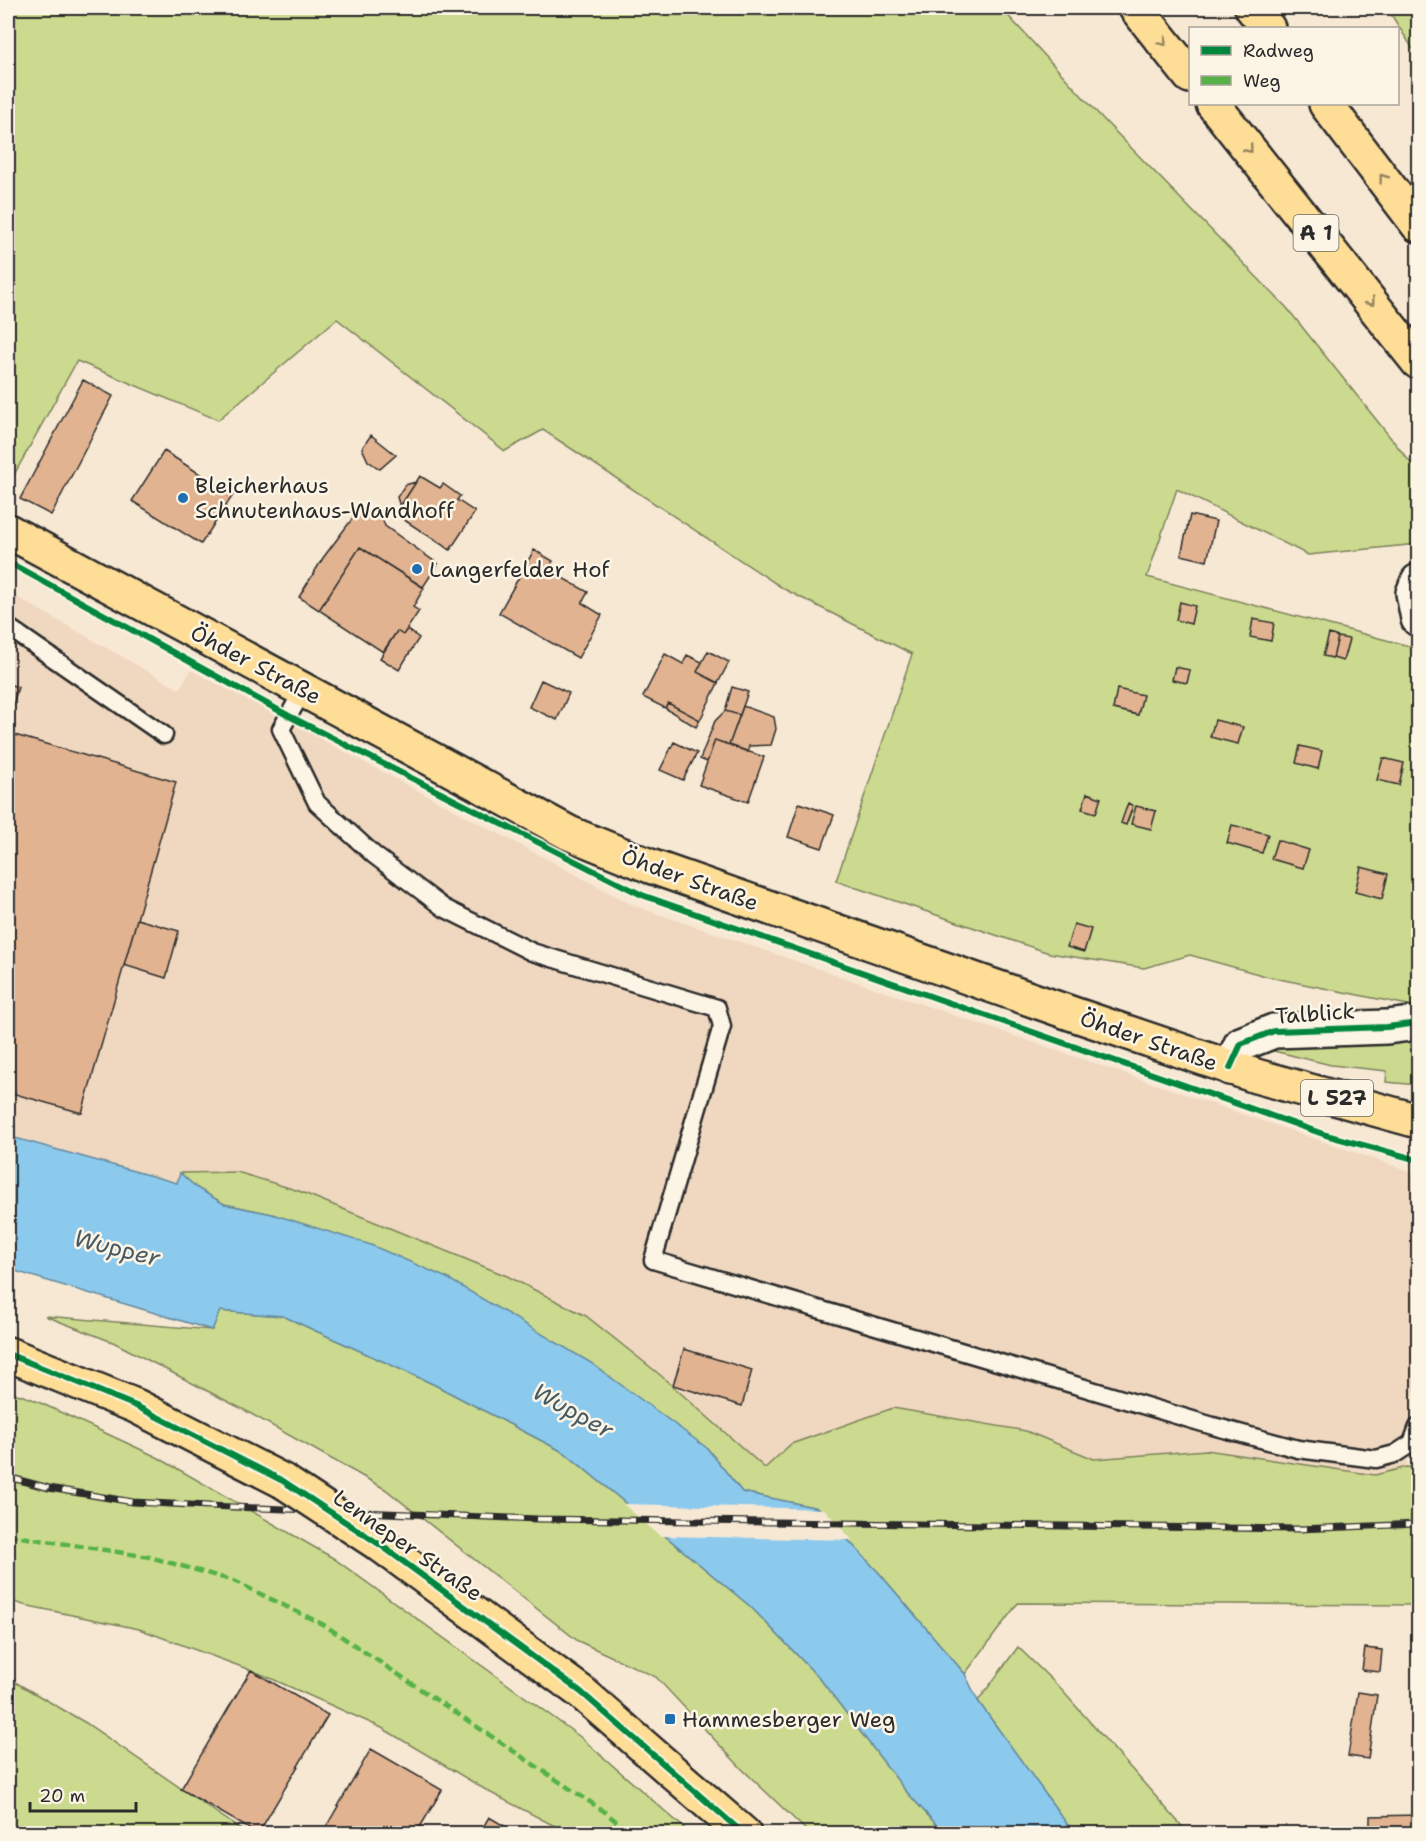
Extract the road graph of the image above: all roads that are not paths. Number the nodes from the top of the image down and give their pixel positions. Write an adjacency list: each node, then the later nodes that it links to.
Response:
1 (1136, 8): 4 (main road, one-way to 4)
2 (1252, 8): 3 (main road)
3 (1267, 27)
4 (1189, 74)
5 (1214, 105): 8 (main road, A 1, one-way to 8)
6 (1327, 105): 7 (main road, one-way to 6)
7 (1419, 225)
8 (1419, 362)
9 (8, 531): 13 (main road, Öhder Straße / L 527)
10 (1419, 581): 11 (street)
11 (1419, 619)
12 (8, 627): 14 (lane)
13 (304, 689): 16 (main road, Öhder Straße / L 527); 19 (lane)
14 (165, 735)
15 (1419, 1023): 16 (street, Talblick)
16 (1230, 1068): 17 (main road, Öhder Straße / L 527)
17 (1419, 1121)
18 (8, 1354): 20 (main road, Lenneper Straße, bridge)
19 (1419, 1426)
20 (744, 1833)

